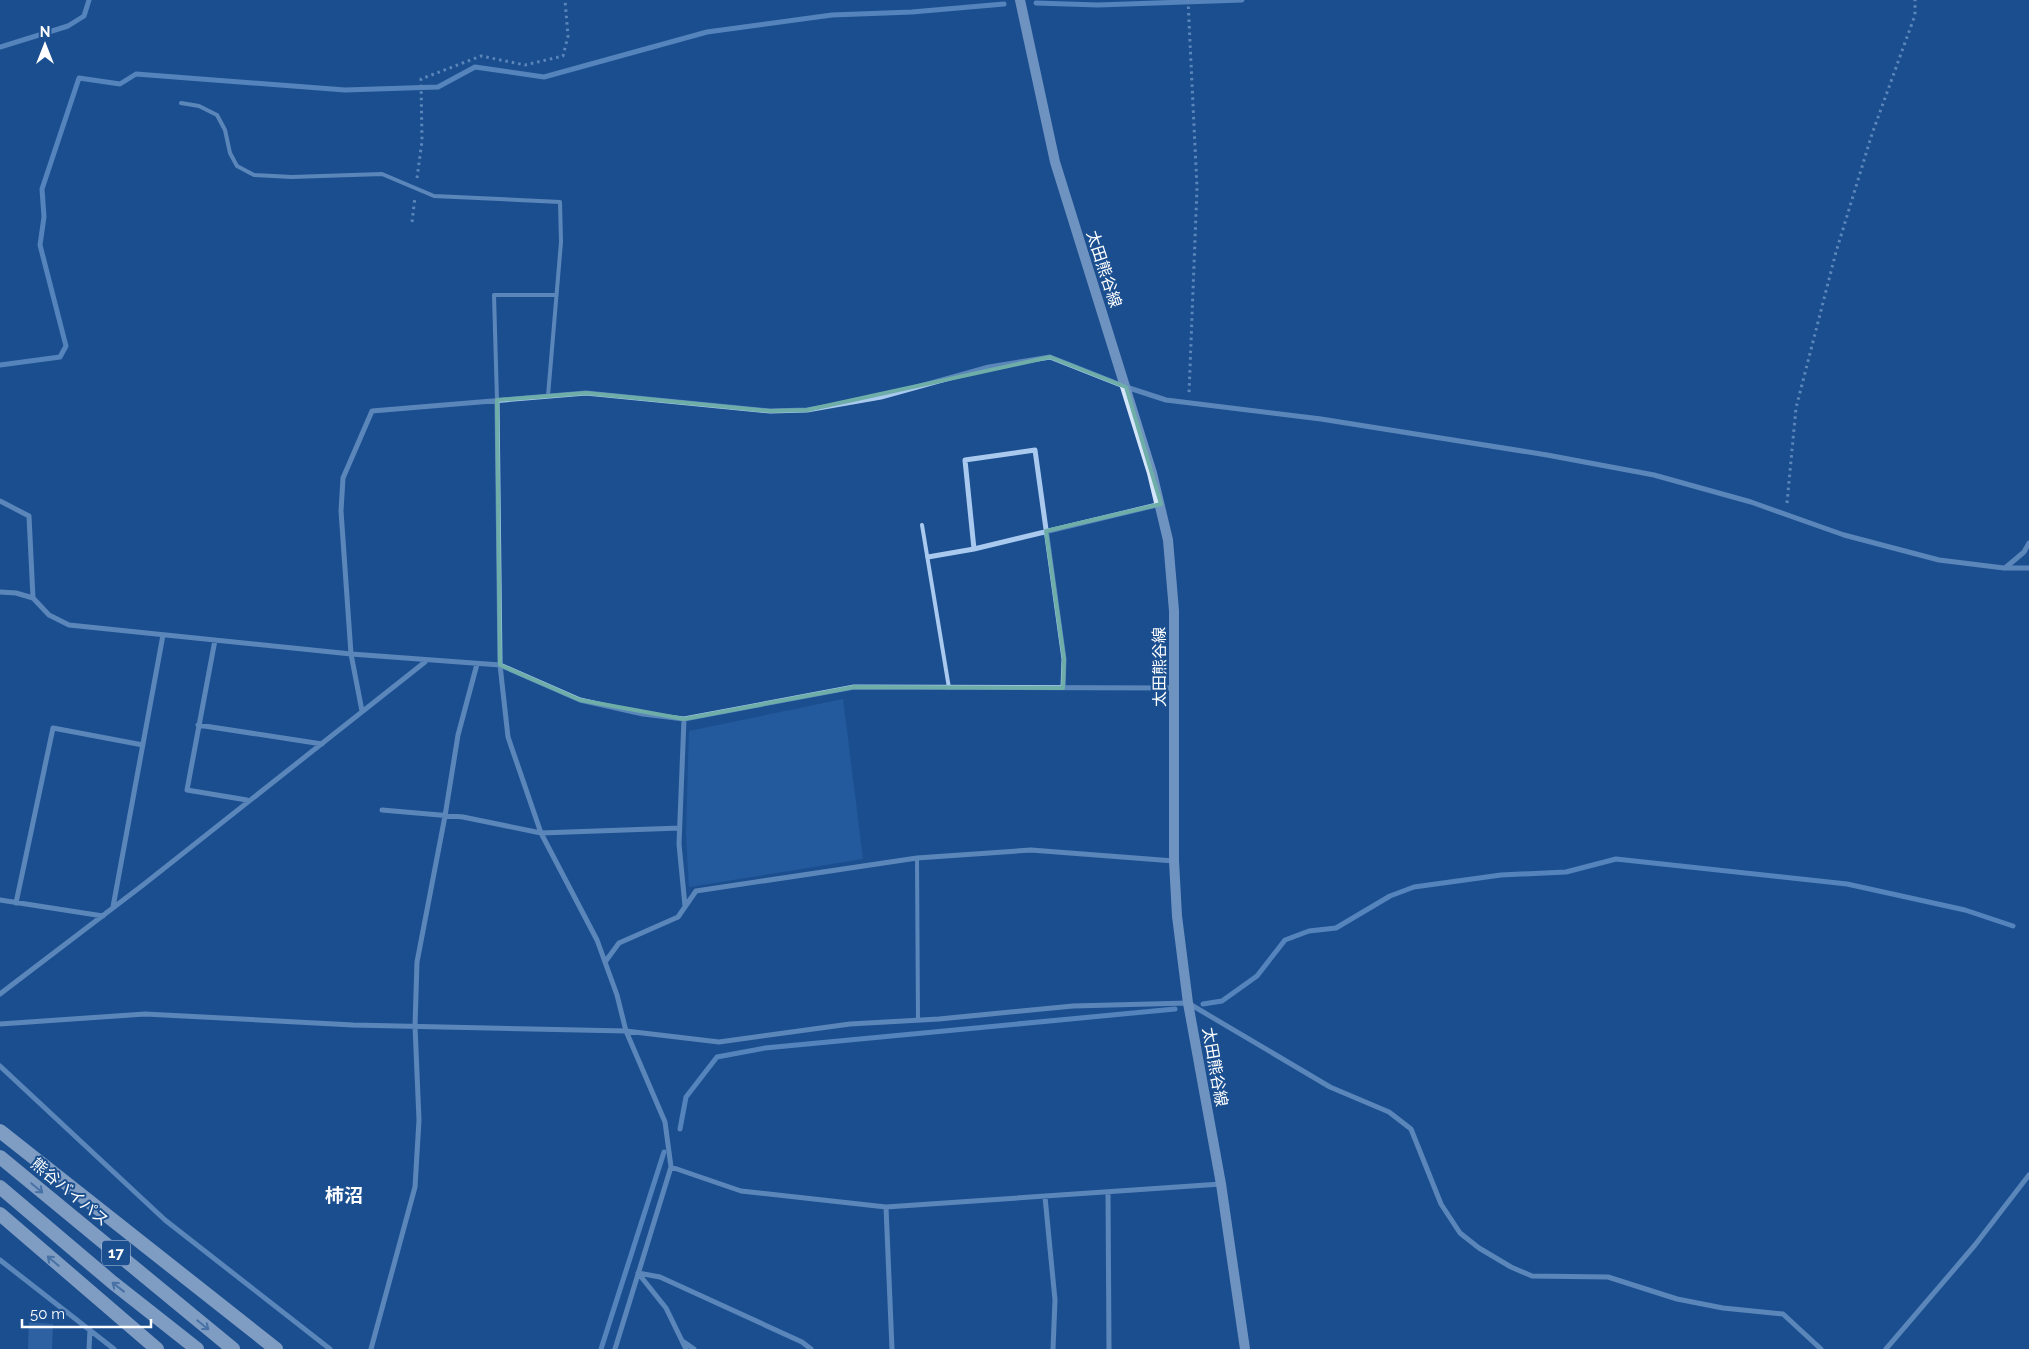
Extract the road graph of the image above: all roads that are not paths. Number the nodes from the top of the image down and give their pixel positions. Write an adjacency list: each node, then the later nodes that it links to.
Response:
1 (1020, 0): 4 (main road, 太田熊谷線)
2 (181, 103): 3 (lane)
3 (556, 295): 5 (lane); 6 (lane)
4 (1126, 387): 5 (street); 8 (main road, 太田熊谷線); 14 (street)
5 (548, 396): 6 (street)
6 (497, 400): 20 (street); 23 (street)
7 (0, 501): 17 (street)
8 (1161, 504): 10 (street); 26 (main road, 太田熊谷線)
9 (922, 525): 13 (lane)
10 (1046, 531): 12 (street); 12 (street); 25 (street)
11 (2029, 543): 14 (street)
12 (974, 549): 13 (street)
13 (928, 557): 24 (lane)
14 (2004, 568): 15 (street)
15 (2029, 568)
16 (0, 592): 17 (street)
17 (33, 598): 18 (street)
18 (163, 635): 19 (street); 31 (street)
19 (215, 640): 20 (street); 29 (street)
20 (351, 654): 21 (street); 27 (street)
21 (425, 661): 22 (street); 27 (street)
22 (477, 664): 23 (street); 34 (street)
23 (500, 665): 28 (street); 36 (street)
24 (949, 688): 25 (street); 28 (street)
25 (1063, 688): 26 (street)
26 (1174, 688): 38 (main road, 太田熊谷線)
27 (362, 711): 30 (street)
28 (684, 719): 35 (street)
29 (198, 725): 30 (street); 32 (street)
30 (322, 744): 32 (street)
31 (143, 745): 40 (street); 42 (street)
32 (247, 800): 42 (street)
33 (382, 810): 34 (street)
34 (445, 816): 36 (street); 49 (street)
35 (680, 828): 36 (street); 41 (street)
36 (541, 833): 44 (street)
37 (917, 858): 38 (street); 41 (street); 47 (lane)
38 (1174, 861): 46 (main road, 太田熊谷線)
39 (0, 900): 40 (street)
40 (16, 903): 43 (street)
41 (686, 906): 44 (street)
42 (113, 908): 43 (street)
43 (103, 916): 45 (street)
44 (605, 962): 50 (street)
45 (0, 994)
46 (1188, 1004): 47 (street); 56 (main road, 太田熊谷線); 82 (street)
47 (918, 1020): 50 (street)
48 (0, 1024): 49 (street)
49 (414, 1026): 50 (street); 73 (street)
50 (626, 1031): 54 (street)
51 (0, 1066): 72 (street)
52 (0, 1131): 71 (highway, 17)
53 (0, 1157): 70 (highway, 熊谷バイパス / 17, one-way to 70)
54 (671, 1167): 60 (street); 63 (street)
55 (2029, 1175): 83 (street)
56 (1221, 1184): 58 (street); 81 (main road, 太田熊谷線)
57 (0, 1187): 69 (highway, 17, one-way to 57)
58 (1108, 1192): 59 (street); 80 (street)
59 (1045, 1197): 60 (street); 79 (street)
60 (886, 1207): 78 (street)
61 (0, 1214): 68 (highway, one-way to 61)
62 (0, 1260): 64 (street)
63 (638, 1273): 65 (street); 74 (street); 77 (street)
64 (90, 1330): 66 (street); 67 (street)
65 (684, 1341): 75 (street); 76 (street)
66 (89, 1349)
67 (114, 1349)
68 (157, 1349)
69 (197, 1349)
70 (233, 1349)
71 (276, 1349)
72 (330, 1349)
73 (371, 1349)
74 (615, 1349)
75 (686, 1349)
76 (694, 1349)
77 (811, 1349)
78 (892, 1349)
79 (1053, 1349)
80 (1109, 1349)
81 (1245, 1349)
82 (1821, 1349)
83 (1886, 1349)

